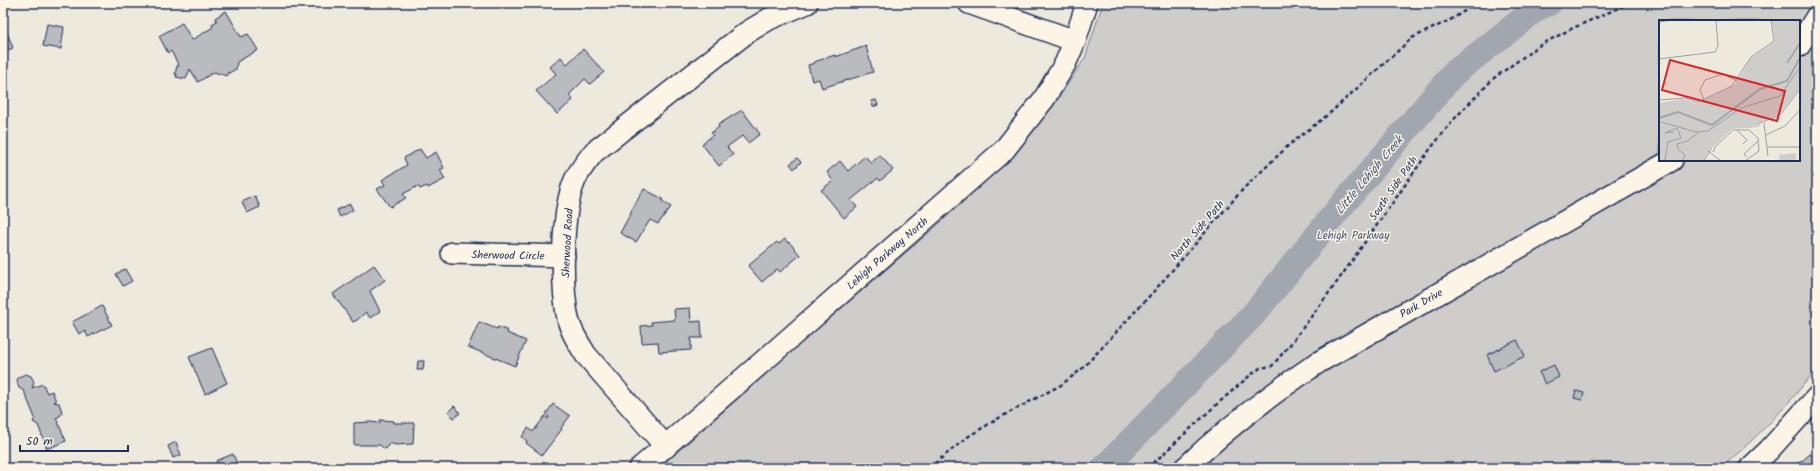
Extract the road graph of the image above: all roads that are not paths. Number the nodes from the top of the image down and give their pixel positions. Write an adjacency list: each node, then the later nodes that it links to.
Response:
1 (807, 3): 9 (street, Sherwood Road)
2 (969, 3): 5 (street)
3 (1087, 3): 5 (street, Lehigh Parkway North)
4 (1817, 16): 6 (street)
5 (1076, 41): 11 (street, Lehigh Parkway North)
6 (1800, 44)
7 (1670, 161): 13 (street, Park Drive)
8 (452, 253): 9 (street, Sherwood Circle)
9 (564, 256): 11 (street, Sherwood Road)
10 (1817, 397): 14 (street)
11 (666, 447): 12 (street, Lehigh Parkway North)
12 (640, 468)
13 (1185, 468)
14 (1750, 468)

